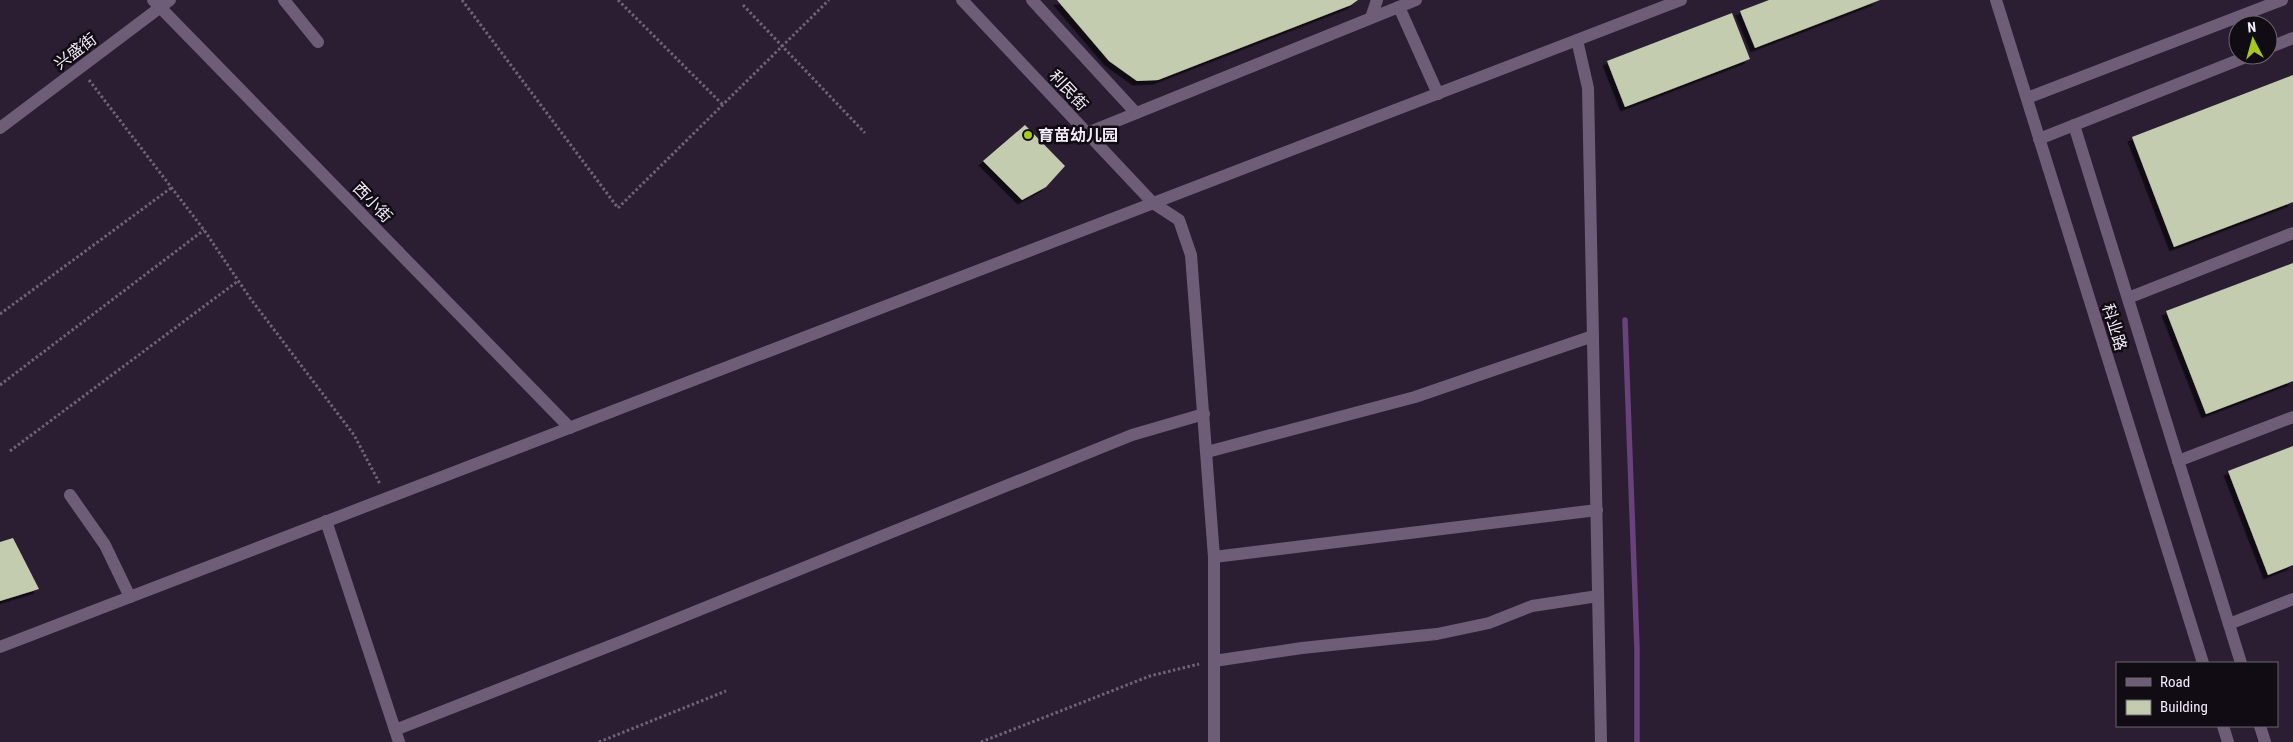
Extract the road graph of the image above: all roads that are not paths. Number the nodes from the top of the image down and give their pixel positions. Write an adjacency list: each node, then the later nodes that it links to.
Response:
1 (284, 0): 14 (street)
2 (962, 0): 22 (street, 利民街)
3 (1032, 0): 19 (street)
4 (1377, 0): 11 (street)
5 (1416, 0): 10 (street)
6 (1681, 0): 13 (street)
7 (1996, 0): 18 (street, 科业路)
8 (2282, 0): 18 (street)
9 (161, 2): 21 (street, 兴盛街); 30 (street, 西小街)
10 (1399, 7): 11 (street); 17 (street)
11 (1371, 18): 19 (street)
12 (2293, 38): 15 (street)
13 (1577, 40): 17 (street); 27 (street)
14 (318, 42)
15 (2278, 44)
16 (2228, 64): 20 (street)
17 (1438, 94): 24 (street)
18 (2027, 98): 23 (street, 科业路)
19 (1136, 112): 22 (street)
20 (2074, 125): 23 (street); 26 (street)
21 (0, 128)
22 (1087, 132): 24 (street, 利民街)
23 (2039, 139): 43 (street, 科业路)
24 (1153, 203): 28 (street, 利民街); 30 (street)
25 (2293, 233): 26 (street)
26 (2128, 298): 32 (street)
27 (1593, 336): 31 (street); 34 (street)
28 (1204, 414): 31 (street, 利民街); 47 (street)
29 (2293, 417): 32 (street)
30 (570, 428): 35 (street)
31 (1207, 452): 36 (street, 利民街)
32 (2178, 461): 40 (street)
33 (70, 495): 38 (street)
34 (1596, 510): 36 (street); 37 (street)
35 (326, 522): 38 (street); 47 (street)
36 (1214, 557): 42 (street, 利民街)
37 (1598, 596): 42 (street); 49 (street)
38 (130, 597): 41 (street)
39 (2293, 599): 40 (street)
40 (2229, 624): 44 (street)
41 (0, 647)
42 (1214, 661): 48 (street, 利民街)
43 (2203, 662)
44 (2241, 662)
45 (2222, 727): 50 (street)
46 (2260, 727): 51 (street)
47 (397, 736)
48 (1214, 742)
49 (1601, 742)
50 (2228, 742)
51 (2265, 742)

